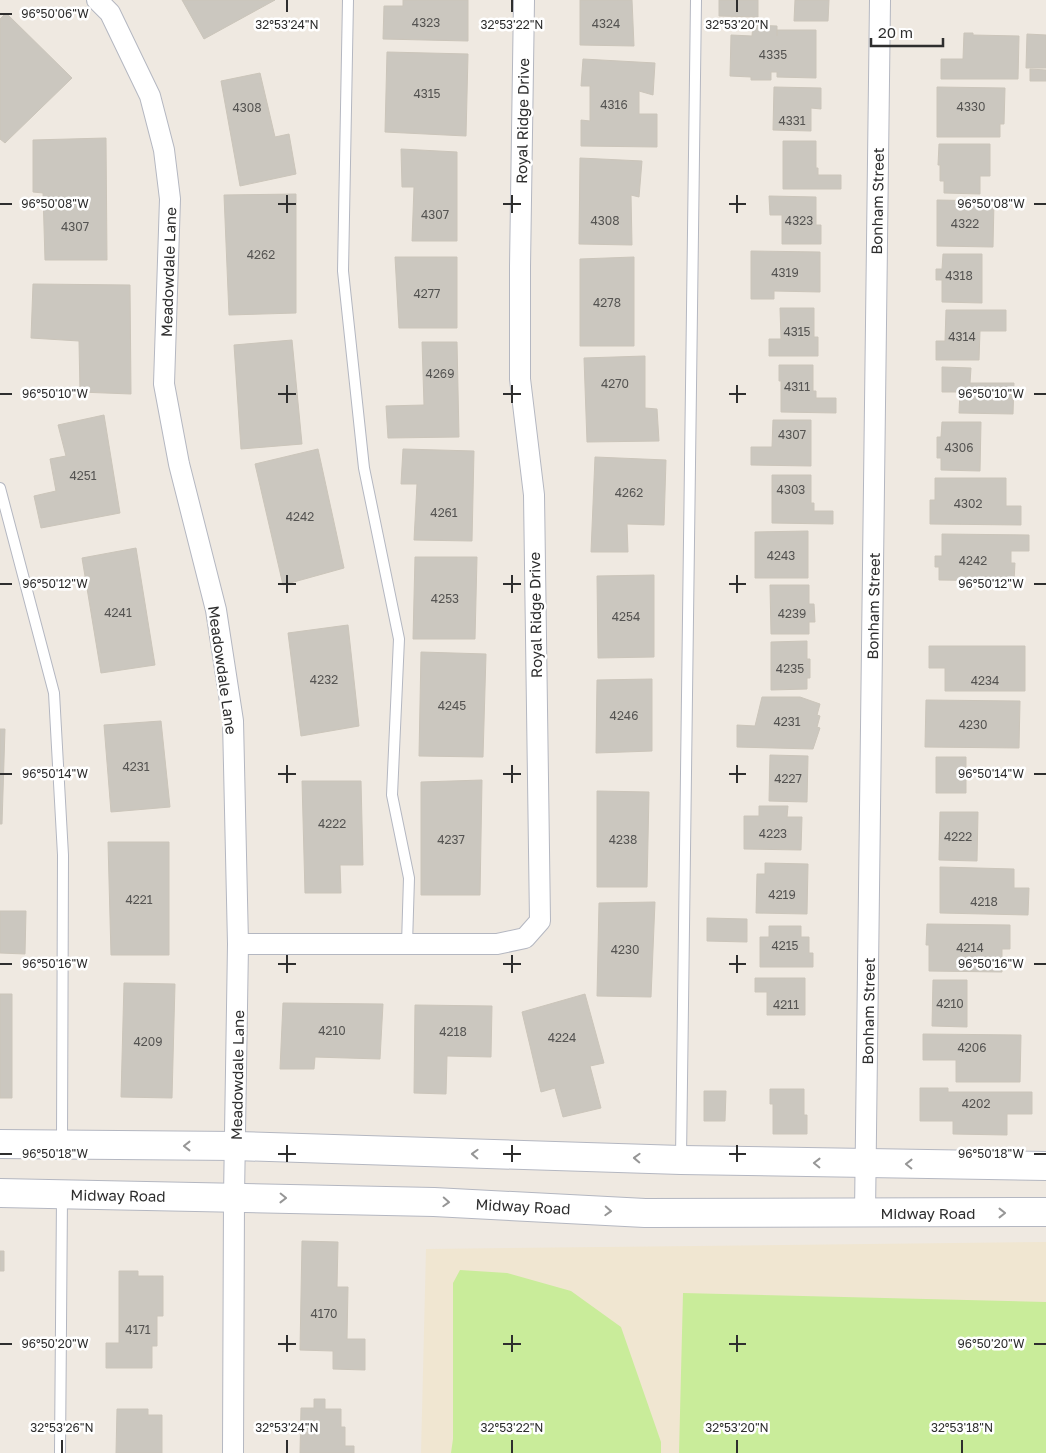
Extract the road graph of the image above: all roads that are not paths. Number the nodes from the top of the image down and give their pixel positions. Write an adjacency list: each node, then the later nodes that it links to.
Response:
1 (98, 0): 7 (street, Meadowdale Lane)
2 (348, 0): 8 (lane)
3 (524, 0): 8 (street, Royal Ridge Drive)
4 (696, 0): 12 (lane)
5 (880, 0): 13 (street, Bonham Street)
6 (0, 488): 10 (lane)
7 (238, 944): 8 (street, Royal Ridge Drive); 11 (street, Meadowdale Lane)
8 (408, 944)
9 (0, 1144): 10 (main road)
10 (62, 1145): 11 (main road, one-way to 10)
11 (236, 1146): 12 (main road, one-way to 11); 17 (street, Meadowdale Lane)
12 (681, 1160): 13 (main road, one-way to 12)
13 (866, 1164): 14 (main road, one-way to 13); 19 (street, Bonham Street)
14 (1046, 1166)
15 (0, 1193): 16 (main road, Midway Road)
16 (62, 1194): 17 (main road, Midway Road); 20 (lane)
17 (234, 1197): 19 (main road, Midway Road, one-way to 19); 21 (street, Meadowdale Lane)
18 (1046, 1212): 19 (main road, Midway Road, one-way to 18)
19 (865, 1213)
20 (60, 1453)
21 (233, 1453)

